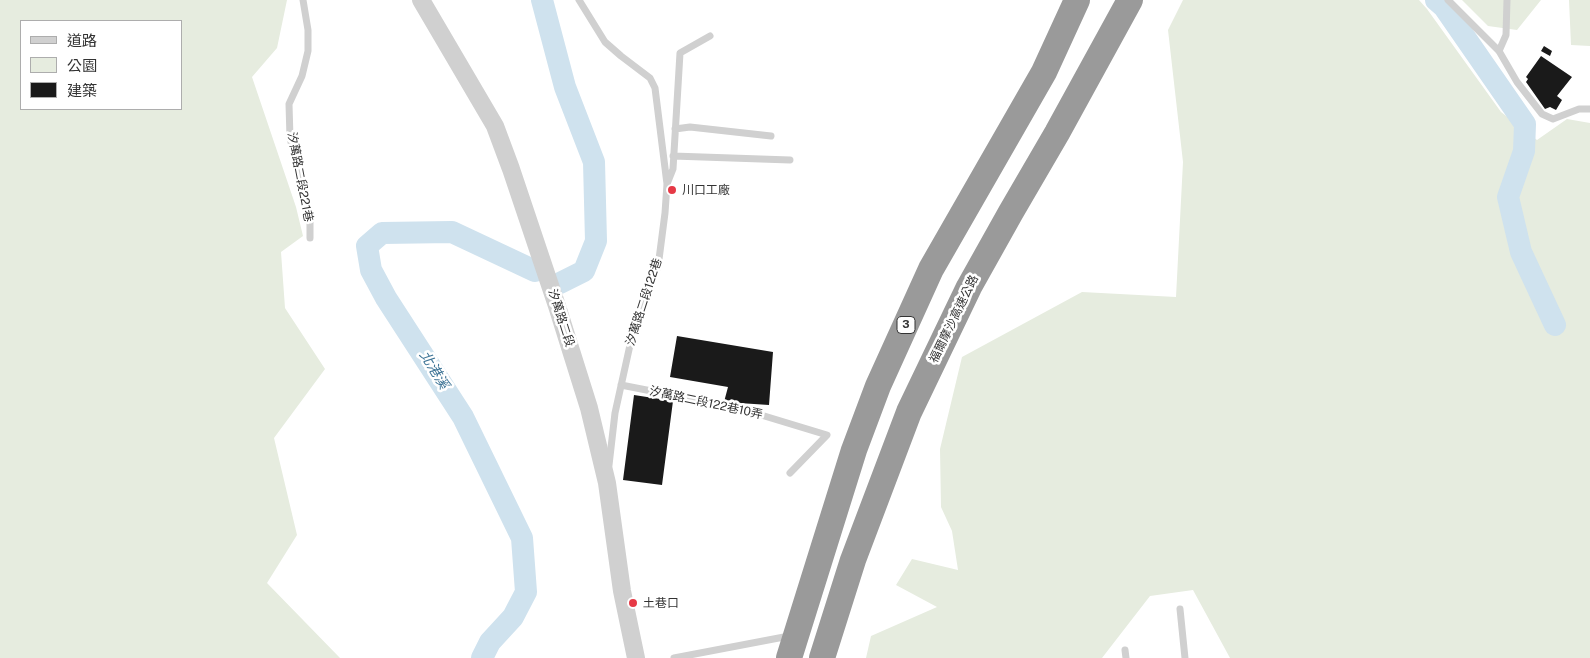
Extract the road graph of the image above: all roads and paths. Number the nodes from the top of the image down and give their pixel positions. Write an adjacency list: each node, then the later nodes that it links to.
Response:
1 (304, 0): 16 (lane, 汐萬路二段221巷)
2 (421, 0): 19 (street, 汐萬路二段)
3 (579, 0): 15 (lane, 汐萬路二段122巷)
4 (1130, 0): 25 (highway, 福爾摩沙高速公路)
5 (1448, 0): 9 (lane)
6 (1507, 0): 9 (lane)
7 (1074, 7): 21 (highway, 3)
8 (710, 36): 11 (lane)
9 (1500, 51): 10 (lane)
10 (1590, 109)
11 (675, 129): 12 (lane); 13 (lane)
12 (771, 136)
13 (673, 156): 14 (lane); 15 (lane)
14 (790, 160)
15 (667, 184): 17 (lane, 汐萬路二段122巷)
16 (310, 238)
17 (621, 386): 18 (lane, 汐萬路二段122巷10弄); 19 (lane, 汐萬路二段122巷)
18 (790, 473)
19 (607, 483): 23 (street, 汐萬路二段)
20 (1180, 609): 27 (lane)
21 (786, 648): 24 (lane)
22 (1125, 650): 26 (lane)
23 (636, 658)
24 (674, 658)
25 (822, 658)
26 (1126, 658)
27 (1185, 658)

